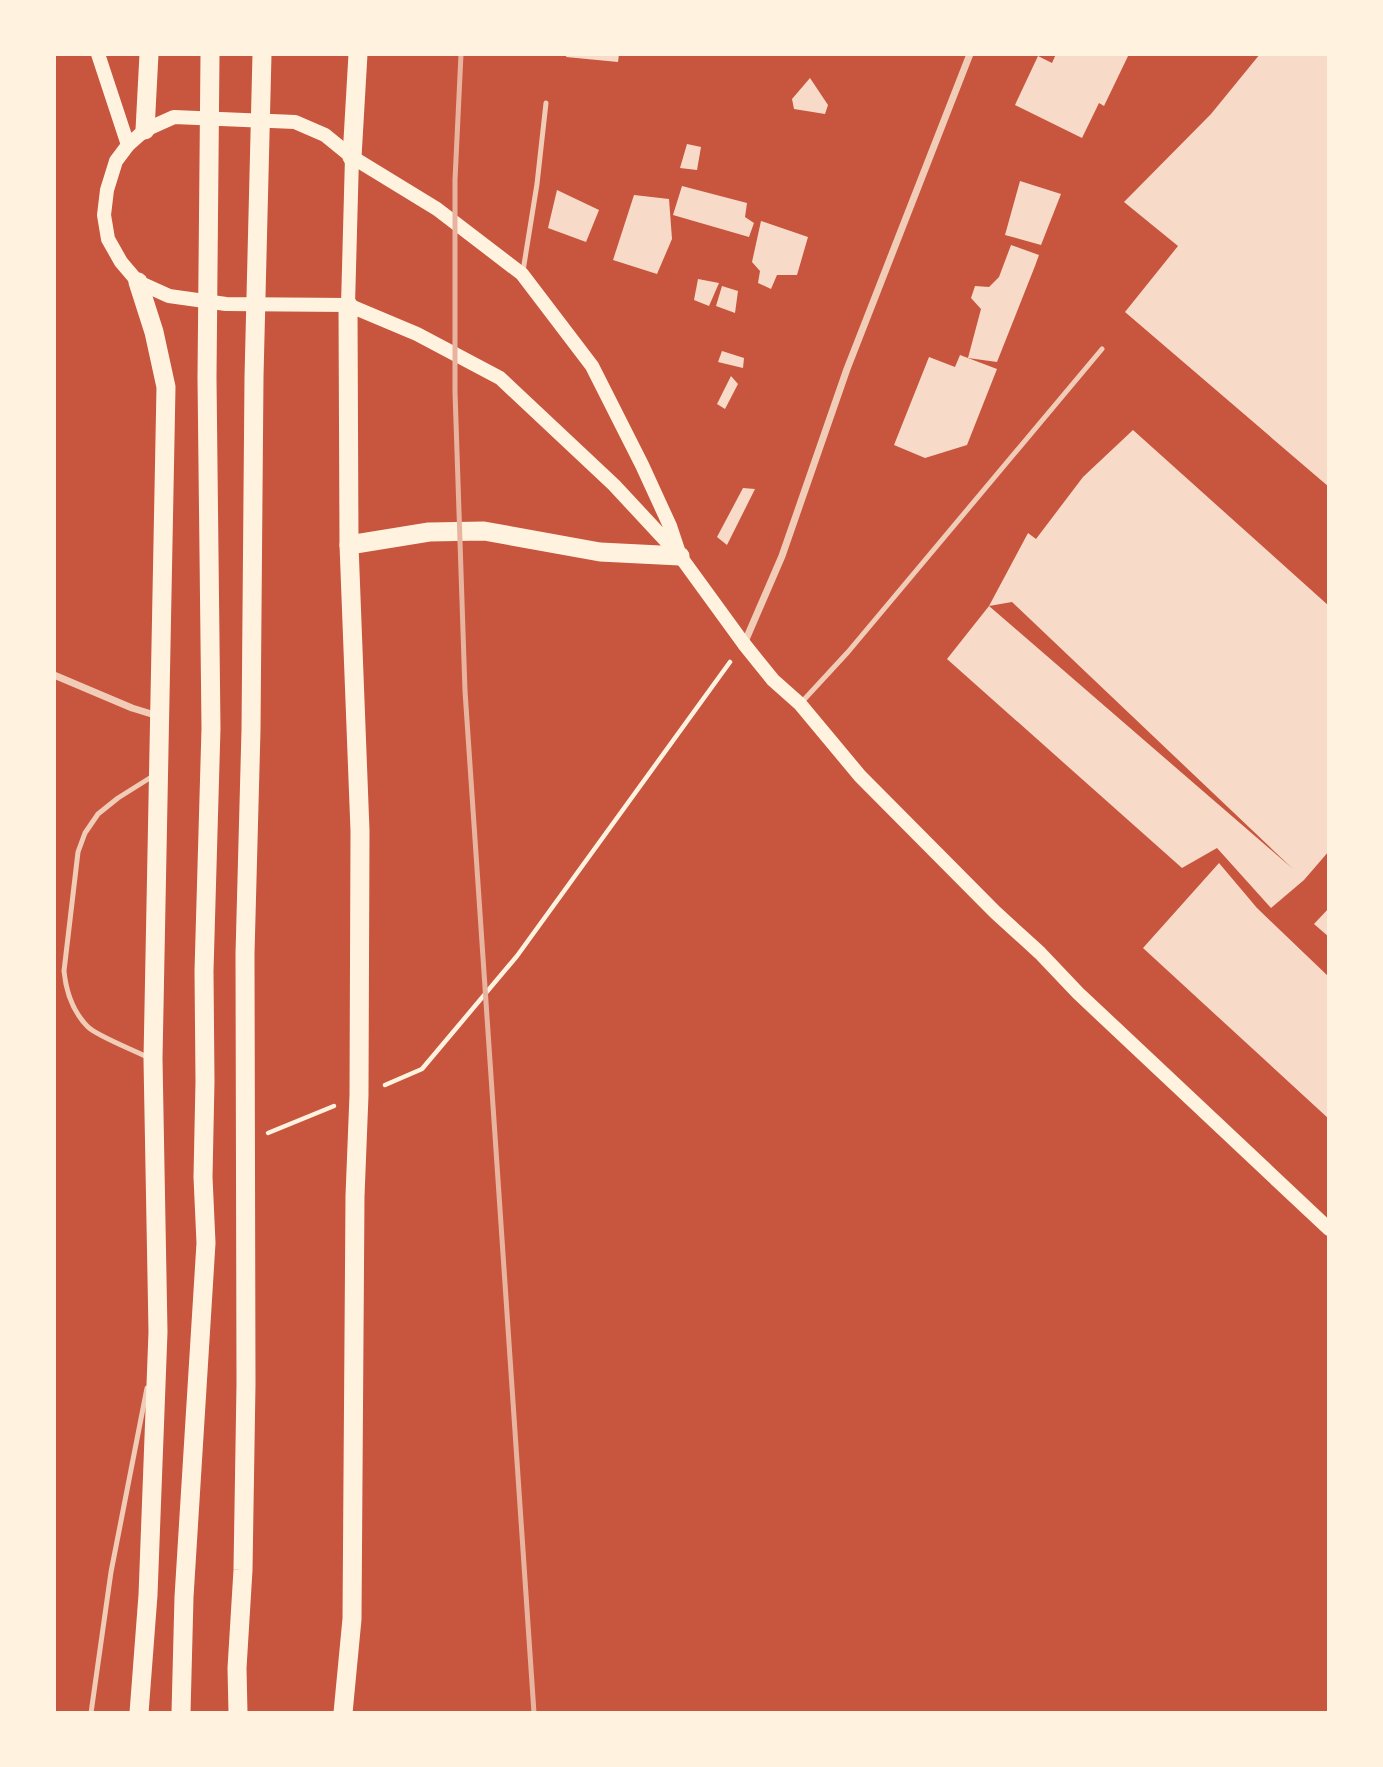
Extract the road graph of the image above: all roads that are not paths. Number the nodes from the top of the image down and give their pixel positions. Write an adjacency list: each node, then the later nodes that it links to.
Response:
1 (99, 54): 9 (main road)
2 (149, 54): 8 (highway)
3 (210, 54): 29 (highway)
4 (262, 54): 30 (highway)
5 (358, 54): 10 (highway)
6 (970, 54): 17 (street)
7 (546, 103): 11 (lane)
8 (145, 130): 9 (main road); 10 (main road)
9 (128, 145): 12 (main road)
10 (352, 157): 11 (main road); 13 (main road)
11 (522, 274): 16 (main road)
12 (138, 282): 13 (main road); 20 (highway)
13 (348, 305): 15 (highway); 16 (main road)
14 (1102, 349): 19 (lane)
15 (349, 545): 16 (highway); 31 (highway)
16 (680, 556): 17 (main road)
17 (744, 644): 19 (main road)
18 (54, 675): 20 (street)
19 (800, 704): 23 (main road)
20 (158, 716): 21 (highway)
21 (159, 772): 22 (highway); 22 (lane)
22 (152, 1059): 24 (highway)
23 (1329, 1229)
24 (158, 1332): 25 (lane); 28 (highway)
25 (150, 1372)
26 (147, 1385): 27 (lane)
27 (91, 1713)
28 (139, 1713)
29 (181, 1713)
30 (237, 1713)
31 (343, 1713)

